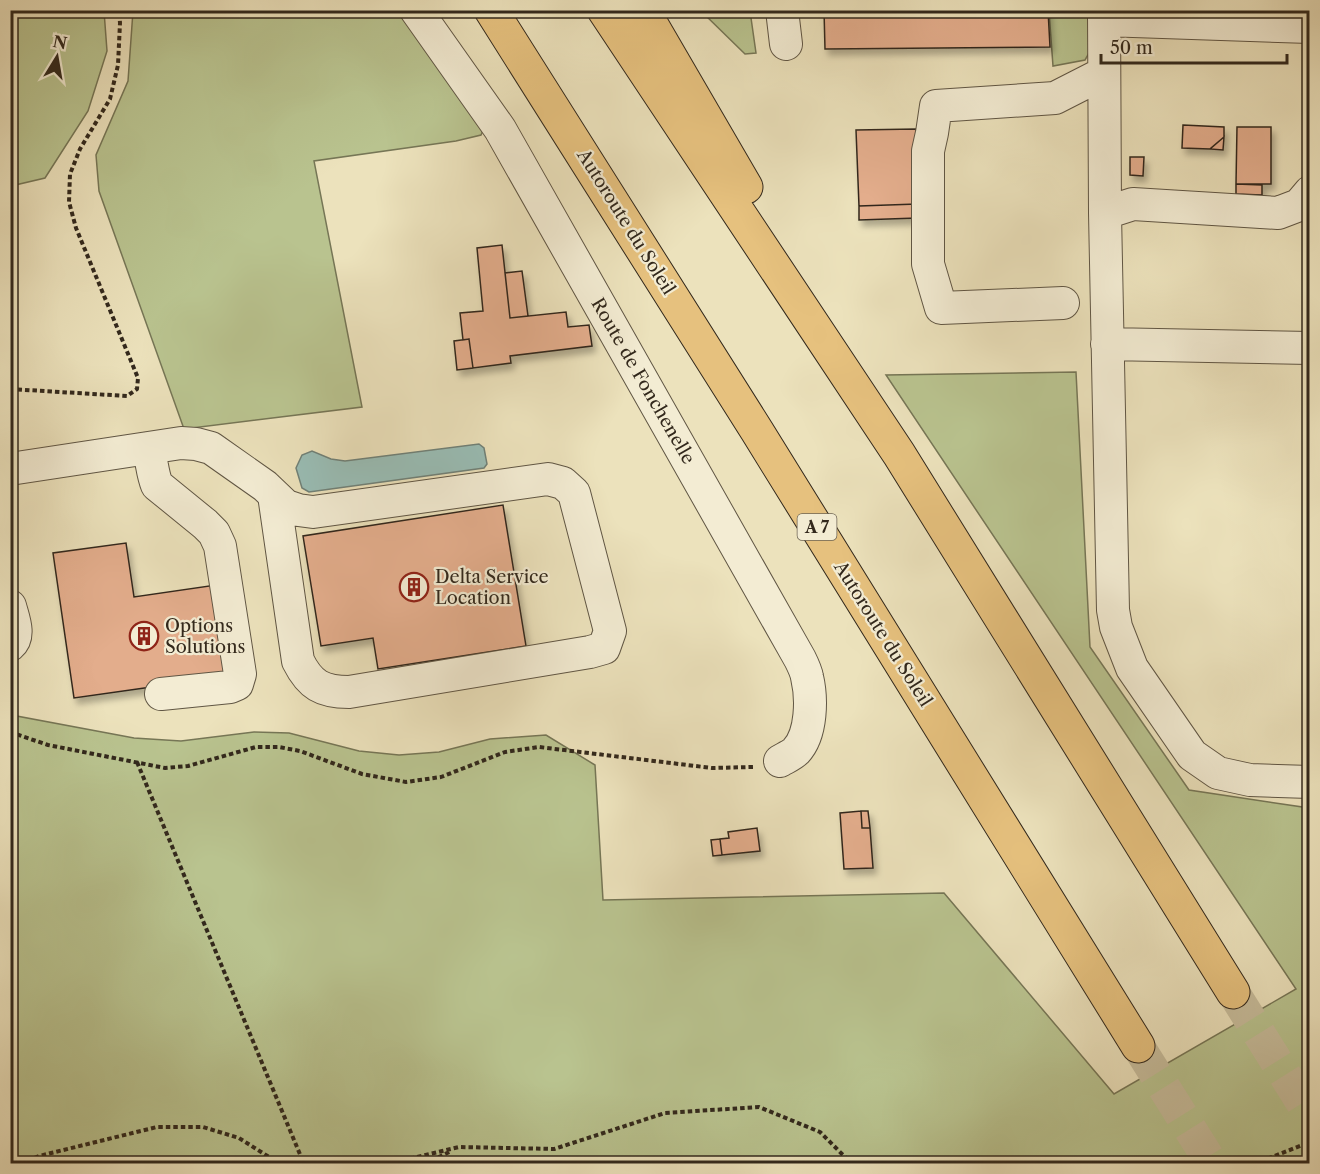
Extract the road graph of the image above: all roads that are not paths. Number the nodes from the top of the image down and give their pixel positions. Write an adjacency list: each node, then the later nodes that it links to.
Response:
1 (416, 10): 22 (street, Route de Fonchenelle)
2 (492, 10): 25 (highway, Autoroute du Soleil / A 7)
3 (604, 10): 16 (highway)
4 (643, 10): 16 (highway)
5 (782, 10): 8 (street)
6 (1104, 15): 7 (street); 9 (street)
7 (1310, 27)
8 (786, 44)
9 (1104, 73): 11 (street); 12 (street)
10 (1310, 192): 11 (street)
11 (1105, 213): 13 (street)
12 (1063, 303)
13 (1107, 344): 14 (street); 23 (street)
14 (1310, 348)
15 (148, 448): 17 (street); 18 (street); 21 (street)
16 (899, 454): 24 (highway)
17 (10, 469)
18 (269, 491): 18 (street)
19 (10, 606): 20 (street)
20 (10, 645)
21 (161, 694)
22 (780, 762)
23 (1310, 782)
24 (1233, 992)
25 (1138, 1046)

